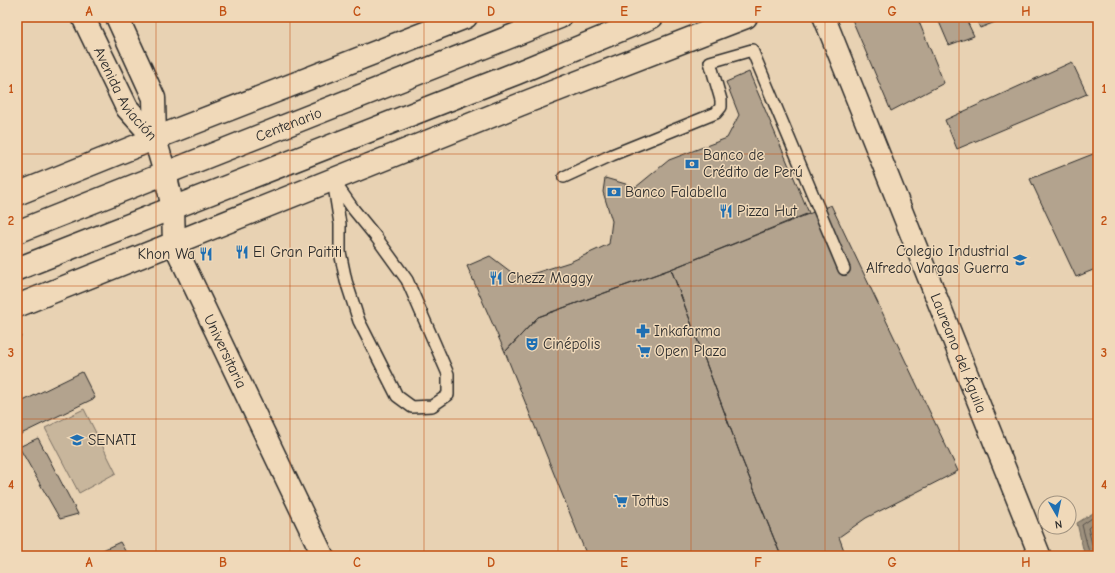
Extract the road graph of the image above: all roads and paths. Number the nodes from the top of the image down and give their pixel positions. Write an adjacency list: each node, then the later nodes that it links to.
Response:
1 (83, 17): 8 (main road, Avenida Aviación)
2 (117, 17): 8 (main road, Avenida Aviación)
3 (466, 17): 8 (main road)
4 (560, 17): 9 (main road, Centenario)
5 (652, 17): 13 (main road)
6 (746, 17): 11 (main road)
7 (824, 17): 20 (street, Laureano del Águila)
8 (155, 139): 9 (main road, Universitaria); 12 (main road)
9 (165, 173): 13 (main road, Universitaria); 14 (main road, Centenario)
10 (564, 177): 17 (lane)
11 (333, 180): 11 (lane); 15 (main road)
12 (17, 194)
13 (173, 208): 15 (main road, Universitaria); 16 (main road)
14 (17, 232)
15 (174, 244): 18 (main road); 19 (street, Universitaria)
16 (17, 269)
17 (844, 269)
18 (17, 306)
19 (323, 556)
20 (1040, 556)

